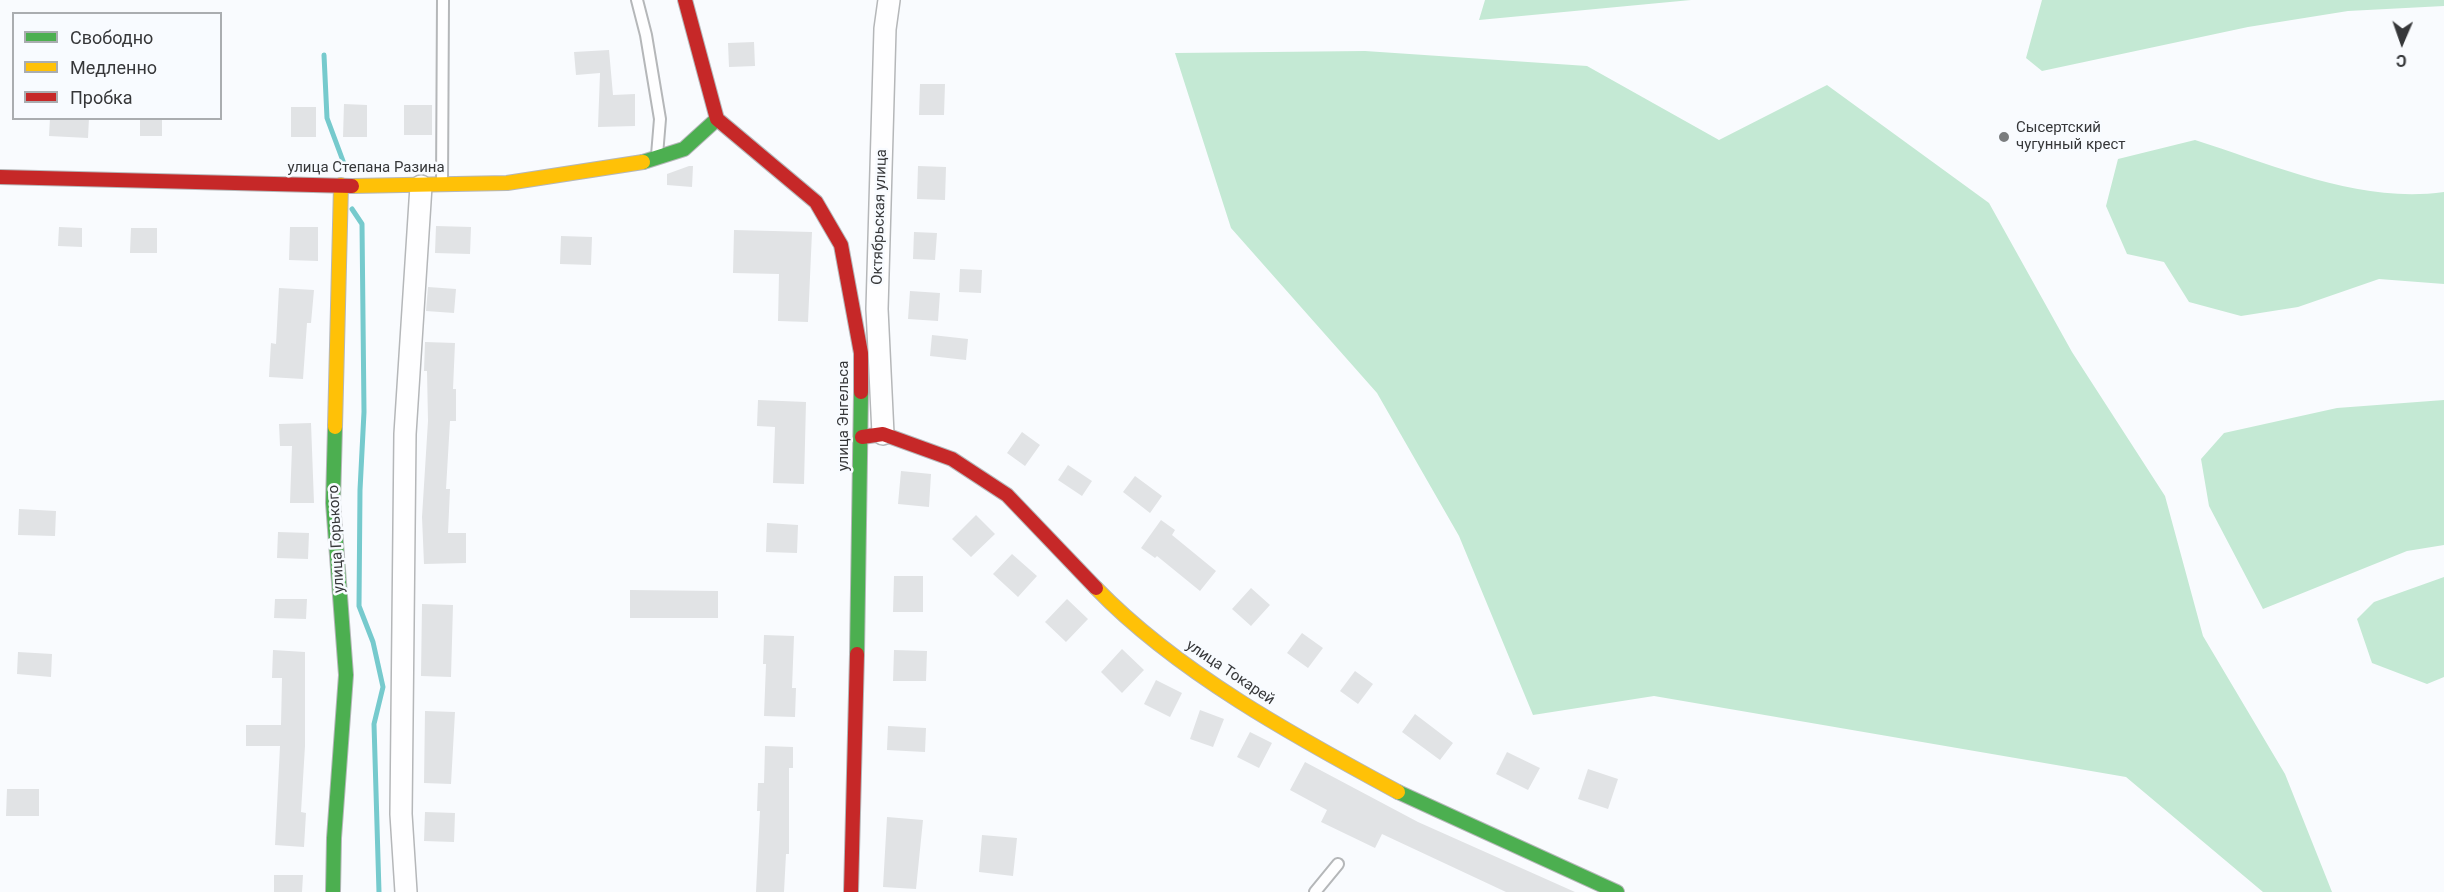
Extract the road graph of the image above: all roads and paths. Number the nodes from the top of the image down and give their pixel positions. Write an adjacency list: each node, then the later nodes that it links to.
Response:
1 (443, 0): 9 (lane)
2 (637, 0): 6 (lane)
3 (685, 0): 5 (street)
4 (890, 0): 11 (street, Октябрьская улица)
5 (717, 119): 6 (street, улица Степана Разина); 11 (street, улица Энгельса)
6 (657, 159): 9 (street, улица Степана Разина)
7 (0, 177): 8 (street, улица Степана Разина)
8 (341, 185): 10 (street, улица Степана Разина); 15 (street, улица Горького)
9 (442, 185): 10 (street, улица Степана Разина)
10 (421, 186): 16 (street)
11 (865, 305): 12 (street, Октябрьская улица); 13 (street, улица Энгельса)
12 (884, 435): 13 (street, улица Токарей); 19 (street, улица Токарей)
13 (862, 437): 17 (street, улица Энгельса)
14 (1338, 864): 18 (lane)
15 (333, 892)
16 (406, 892)
17 (851, 892)
18 (1315, 892)
19 (1617, 892)

